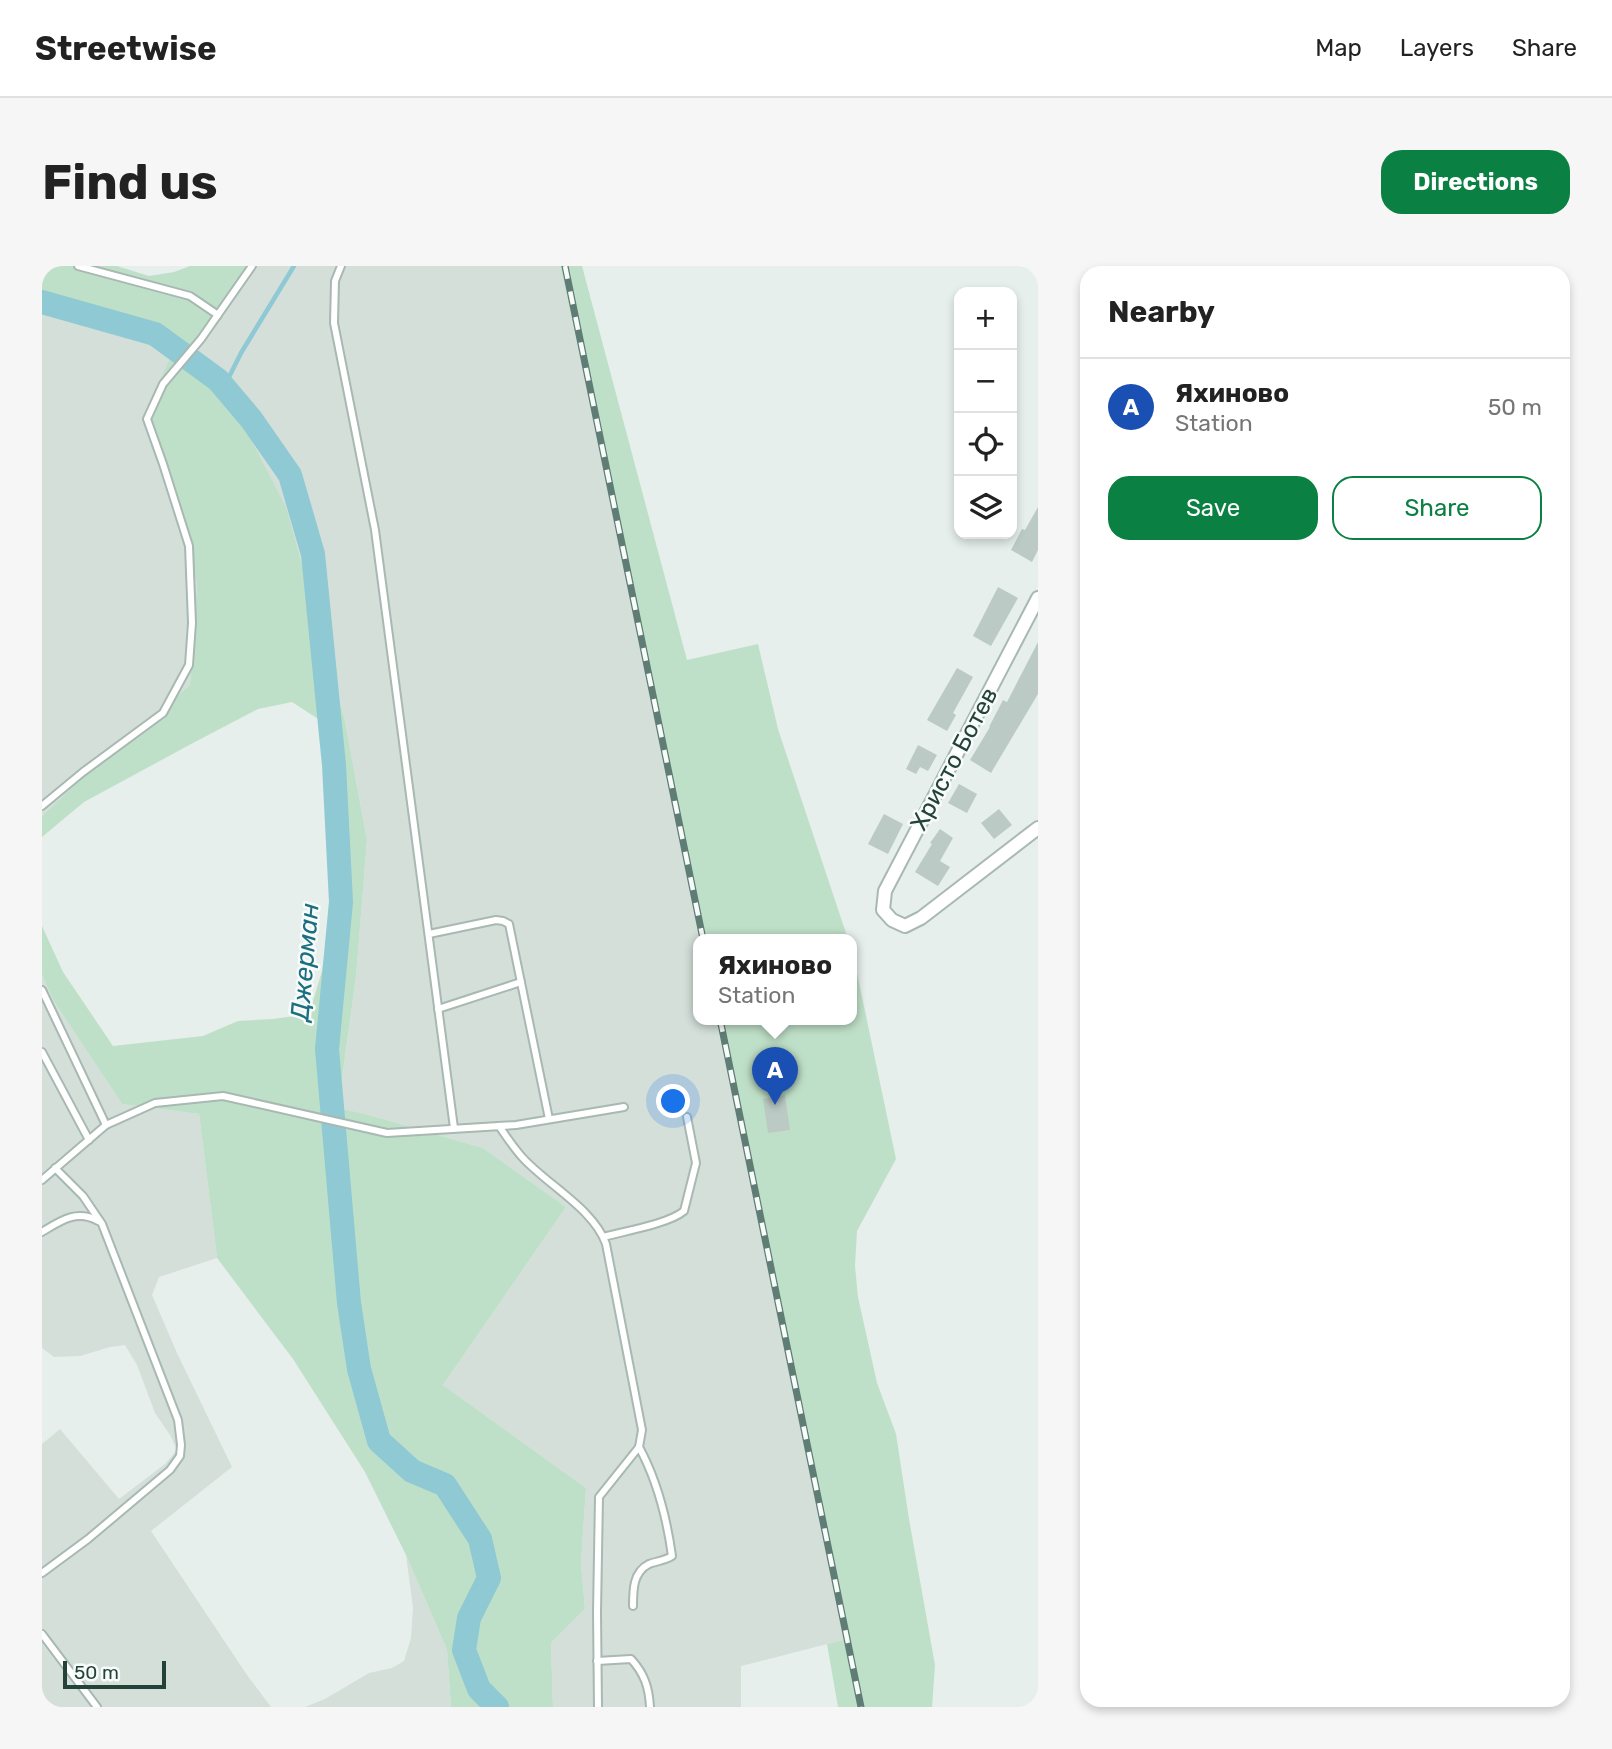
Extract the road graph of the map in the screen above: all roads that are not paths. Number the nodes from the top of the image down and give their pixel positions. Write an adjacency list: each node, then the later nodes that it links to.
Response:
1 (78, 266): 4 (lane)
2 (252, 266): 4 (lane)
3 (341, 266): 8 (lane)
4 (218, 315): 6 (lane)
5 (1038, 598): 7 (street, Христо Ботев)
6 (42, 806)
7 (1038, 828)
8 (429, 934): 9 (lane); 11 (lane)
9 (521, 982): 11 (lane); 15 (lane)
10 (42, 990): 16 (lane)
11 (438, 1009): 18 (lane)
12 (42, 1052): 19 (lane)
13 (624, 1107): 15 (lane)
14 (687, 1117): 24 (lane)
15 (549, 1119): 17 (lane)
16 (106, 1125): 18 (lane); 19 (lane)
17 (499, 1126): 18 (lane); 24 (lane)
18 (454, 1128)
19 (89, 1140): 20 (lane)
20 (55, 1168): 21 (lane); 22 (lane)
21 (42, 1180)
22 (102, 1224): 23 (lane); 26 (lane)
23 (42, 1232)
24 (603, 1237): 25 (lane)
25 (639, 1447): 27 (lane); 29 (lane)
26 (42, 1573)
27 (633, 1606)
28 (42, 1634): 30 (lane)
29 (597, 1661): 31 (lane); 32 (lane)
30 (97, 1707)
31 (598, 1707)
32 (650, 1707)

